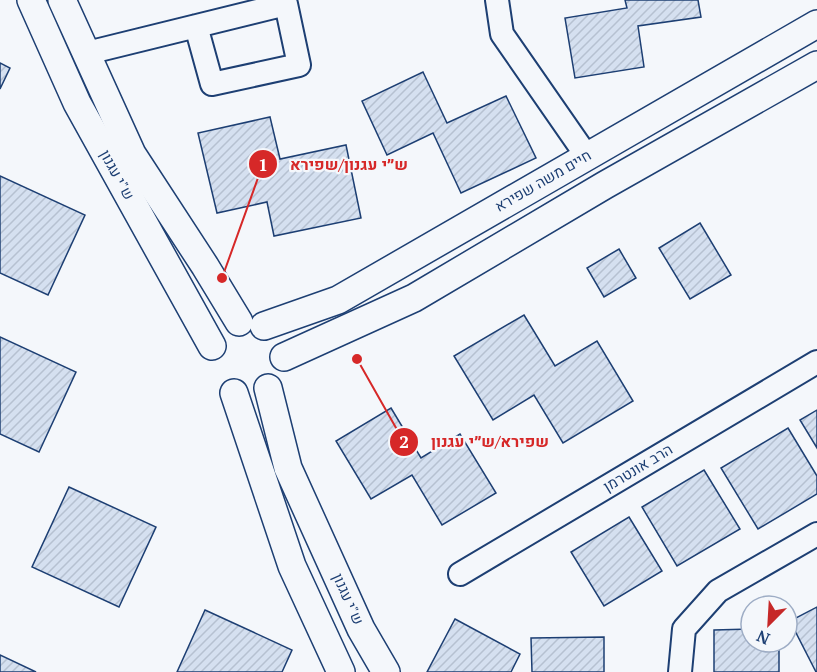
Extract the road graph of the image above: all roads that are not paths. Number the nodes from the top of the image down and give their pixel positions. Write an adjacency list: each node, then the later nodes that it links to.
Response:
1 (31, 0): 12 (street, ש"י עגנון)
2 (63, 0): 6 (street, ש"י עגנון)
3 (497, 0): 8 (street)
4 (817, 24): 8 (street, חיים משה שפירא)
5 (196, 26): 5 (street); 6 (street)
6 (87, 53): 9 (street, ש"י עגנון)
7 (817, 65): 10 (street)
8 (586, 156): 9 (street, חיים משה שפירא)
9 (251, 324): 10 (street); 12 (street)
10 (284, 357): 13 (street)
11 (817, 362): 15 (street, הרב אונטרמן)
12 (218, 372): 13 (street); 16 (street, ש"י עגנון)
13 (268, 388): 17 (street, ש"י עגנון)
14 (817, 534): 18 (street)
15 (460, 574)
16 (335, 666)
17 (386, 672)
18 (680, 672)

